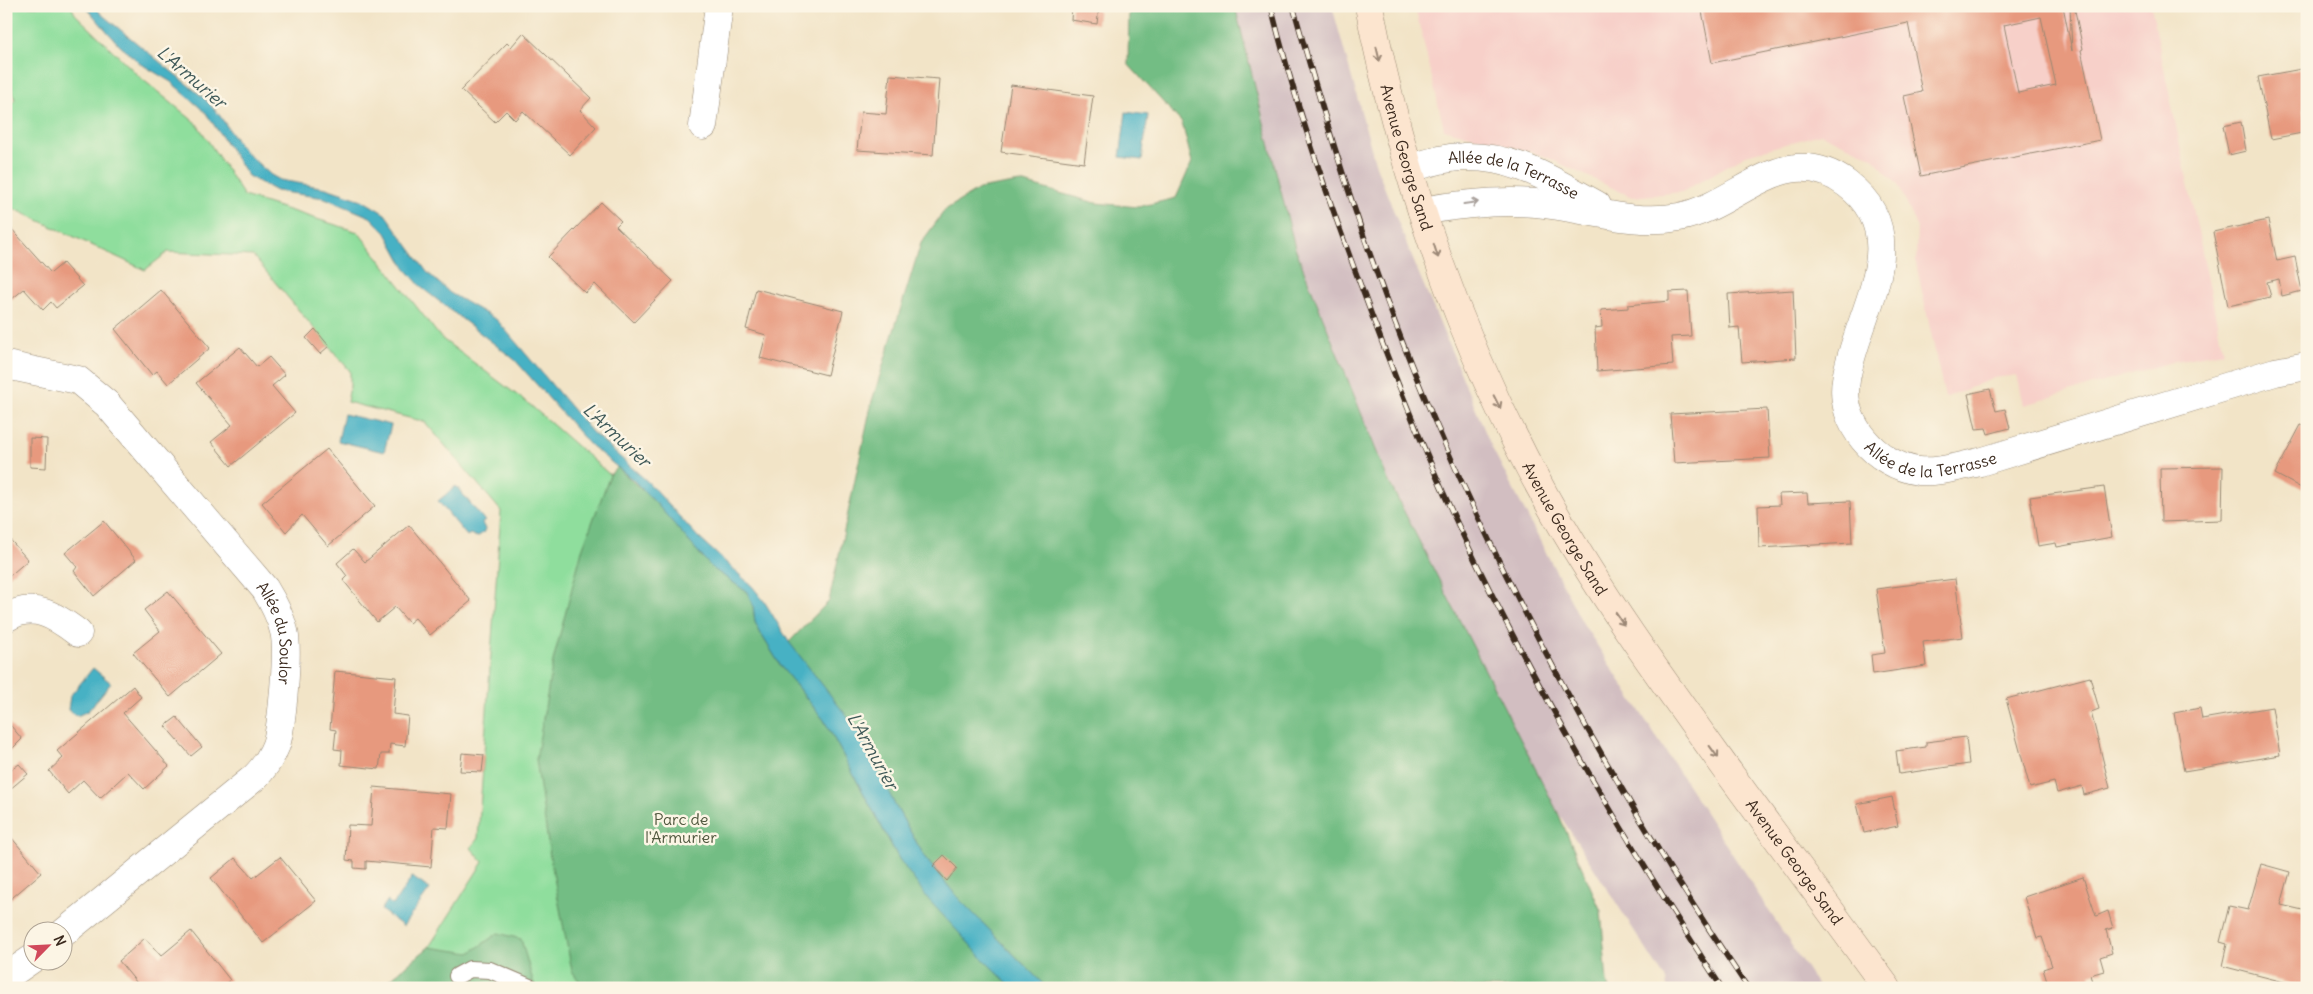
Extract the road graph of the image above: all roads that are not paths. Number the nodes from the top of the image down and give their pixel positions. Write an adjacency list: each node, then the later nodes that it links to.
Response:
1 (719, 6): 3 (street)
2 (1369, 6): 4 (street, Avenue George Sand, one-way to 4)
3 (703, 126)
4 (1409, 168): 5 (street, Avenue George Sand); 6 (street, Allée de la Terrasse)
5 (1422, 211): 6 (street, Allée de la Terrasse, one-way to 6); 16 (street, Avenue George Sand, one-way to 16)
6 (1613, 214): 8 (street, Allée de la Terrasse)
7 (6, 365): 11 (street, Allée du Soulor)
8 (2307, 366)
9 (6, 618): 10 (street)
10 (78, 633)
11 (72, 926)
12 (22, 966): 14 (street)
13 (457, 976): 15 (lane)
14 (6, 977)
15 (532, 988)
16 (1887, 988)

